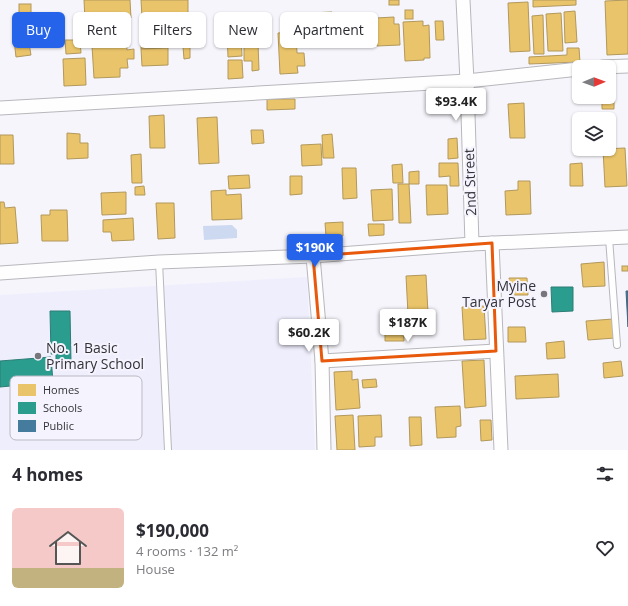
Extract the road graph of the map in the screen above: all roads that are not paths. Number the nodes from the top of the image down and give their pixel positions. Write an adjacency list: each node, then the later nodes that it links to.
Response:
1 (463, 0): 5 (street, 2nd Street)
2 (616, 66): 3 (street)
3 (628, 66)
4 (572, 70): 5 (street)
5 (467, 81): 6 (street); 10 (street, 2nd Street)
6 (0, 108)
7 (628, 237): 8 (street)
8 (609, 238): 9 (street); 14 (lane)
9 (492, 243): 10 (street); 15 (street)
10 (472, 244): 11 (street)
11 (313, 256): 12 (street); 16 (street)
12 (158, 262): 13 (street); 17 (lane)
13 (0, 273)
14 (616, 345)
15 (496, 351): 16 (street); 20 (street)
16 (322, 361): 18 (street)
17 (168, 450)
18 (324, 450)
19 (495, 450): 20 (street)
20 (501, 450)

